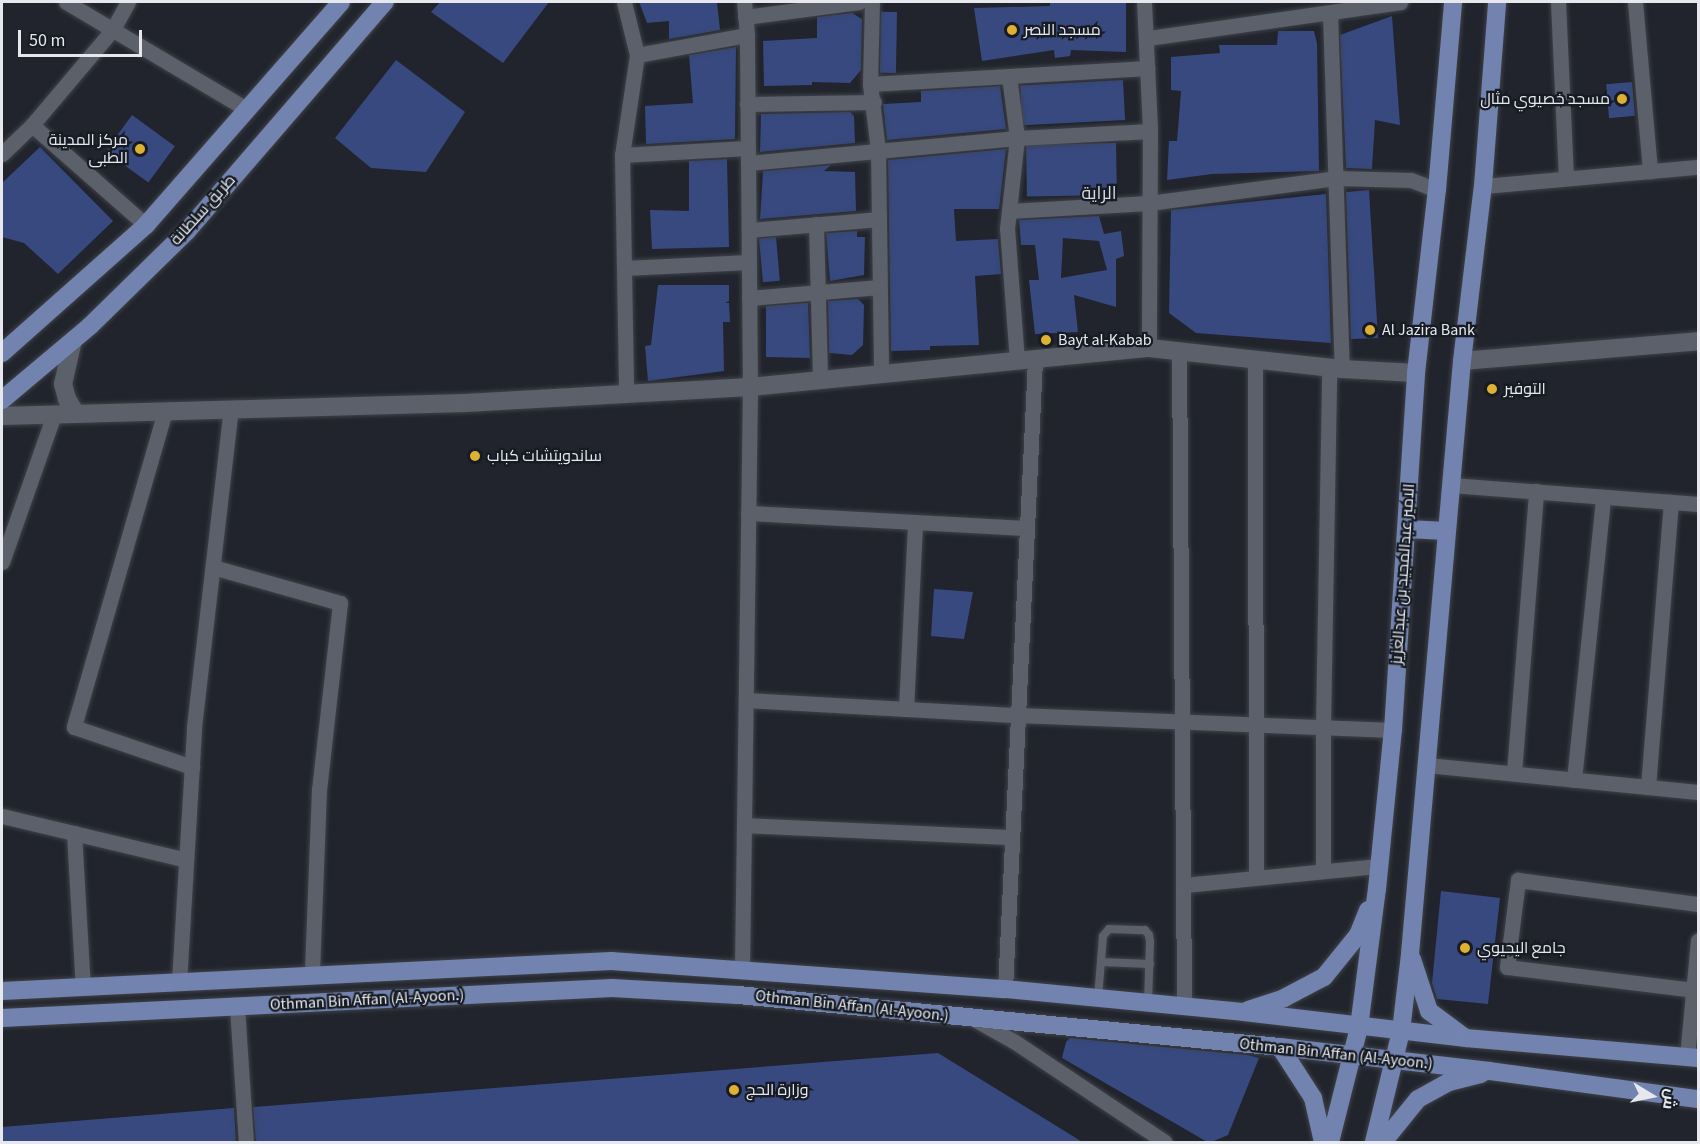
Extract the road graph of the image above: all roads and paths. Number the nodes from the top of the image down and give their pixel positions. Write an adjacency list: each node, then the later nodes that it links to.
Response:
1 (66, 2): 16 (street)
2 (128, 2): 16 (street)
3 (340, 2): 25 (main road, طريق سلطانة)
4 (385, 2): 50 (main road, طريق سلطانة)
5 (624, 2): 19 (street)
6 (860, 2): 14 (street)
7 (872, 2): 22 (street)
8 (1144, 2): 18 (street)
9 (1400, 2): 15 (street)
10 (1453, 2): 38 (main road, الامير عبدالمجيد بن عبدالعزيز)
11 (1497, 2): 37 (main road)
12 (1558, 2): 36 (street)
13 (1635, 2): 34 (street)
14 (745, 9): 17 (street)
15 (1330, 13): 18 (street); 35 (street)
16 (113, 29): 25 (street); 26 (street)
17 (747, 35): 19 (street); 24 (street)
18 (1148, 38): 20 (street)
19 (638, 55): 31 (street)
20 (1148, 68): 21 (street); 27 (street)
21 (1009, 76): 22 (street); 28 (street)
22 (870, 84): 23 (street)
23 (874, 102): 24 (street); 30 (street)
24 (747, 104): 32 (street)
25 (246, 109): 43 (main road, طريق سلطانة)
26 (32, 125): 29 (street); 43 (street)
27 (1150, 131): 28 (street); 39 (street)
28 (1017, 138): 30 (street); 40 (street)
29 (5, 144)
30 (878, 150): 32 (street); 41 (street)
31 (622, 155): 32 (street); 46 (street)
32 (748, 156): 44 (street)
33 (1698, 167): 34 (street)
34 (1650, 171): 36 (street)
35 (1337, 178): 38 (street); 39 (street); 58 (street)
36 (1566, 178): 37 (street)
37 (1483, 186): 57 (main road)
38 (1437, 190): 59 (main road, الامير عبدالمجيد بن عبدالعزيز)
39 (1149, 203): 40 (street); 52 (street)
40 (1009, 211): 56 (street)
41 (879, 219): 42 (street); 47 (street)
42 (816, 224): 44 (street); 48 (street)
43 (146, 225): 54 (main road, طريق سلطانة)
44 (749, 230): 45 (street)
45 (749, 262): 46 (street); 49 (street)
46 (624, 268): 63 (street)
47 (880, 287): 48 (street); 60 (street)
48 (818, 292): 49 (street); 61 (street)
49 (749, 298): 62 (street)
50 (73, 340): 64 (main road, طريق سلطانة); 68 (street)
51 (1698, 341): 57 (street)
52 (1149, 348): 53 (street); 56 (street)
53 (1179, 351): 55 (street); 85 (street)
54 (2, 353)
55 (1255, 359): 58 (street); 86 (street)
56 (1026, 360): 60 (street); 77 (street)
57 (1462, 361): 70 (main road)
58 (1336, 368): 59 (street); 87 (street)
59 (1416, 373): 78 (main road, الامير عبدالمجيد بن عبدالعزيز)
60 (881, 374): 61 (street)
61 (820, 380): 62 (street)
62 (750, 387): 63 (street); 75 (street)
63 (626, 394): 65 (street)
64 (2, 400)
65 (231, 409): 66 (street); 81 (street)
66 (165, 411): 68 (street); 90 (street)
67 (54, 414): 68 (street); 69 (street); 80 (street)
68 (76, 414)
69 (2, 416)
70 (1451, 485): 71 (street); 79 (main road)
71 (1536, 491): 72 (street); 91 (street)
72 (1603, 496): 73 (street); 92 (street)
73 (1671, 502): 74 (street); 93 (street)
74 (1698, 504)
75 (748, 513): 76 (street); 82 (street)
76 (915, 522): 77 (street); 83 (street)
77 (1027, 528): 84 (street)
78 (1407, 529): 79 (main road); 88 (main road, الامير عبدالمجيد بن عبدالعزيز)
79 (1446, 531): 89 (main road)
80 (2, 562)
81 (213, 567): 90 (street); 111 (street)
82 (746, 700): 83 (street); 96 (street)
83 (906, 709): 84 (street)
84 (1018, 715): 85 (street); 98 (street)
85 (1183, 721): 86 (street); 103 (street)
86 (1258, 724): 87 (street); 102 (street)
87 (1323, 727): 88 (street); 101 (street)
88 (1393, 730): 100 (main road, الامير عبدالمجيد بن عبدالعزيز)
89 (1427, 765): 91 (street); 107 (main road)
90 (192, 767): 99 (street)
91 (1514, 773): 92 (street)
92 (1574, 780): 93 (street)
93 (1648, 787): 94 (street)
94 (1698, 792)
95 (2, 816): 97 (street)
96 (744, 825): 98 (street); 110 (street)
97 (74, 833): 99 (street); 113 (street)
98 (1012, 837): 114 (street)
99 (186, 860): 112 (street)
100 (1379, 866): 101 (street); 104 (main road, الامير عبدالمجيد بن عبدالعزيز)
101 (1323, 871): 102 (street)
102 (1256, 877): 103 (street)
103 (1184, 885): 120 (street)
104 (1377, 889): 121 (main road); 124 (main road, الامير عبدالمجيد بن عبدالعزيز)
105 (1698, 904): 115 (street)
106 (1698, 941): 115 (street)
107 (1410, 954): 125 (main road); 126 (main road)
108 (1101, 962): 109 (lane); 109 (lane); 117 (lane)
109 (1149, 964): 118 (lane)
110 (742, 968): 111 (main road, Othman Bin Affan (Al-Ayoon.)); 114 (main road, Othman Bin Affan (Al-Ayoon.))
111 (312, 975): 112 (main road, Othman Bin Affan (Al-Ayoon.))
112 (179, 982): 113 (main road, Othman Bin Affan (Al-Ayoon.))
113 (83, 987): 116 (main road, Othman Bin Affan (Al-Ayoon.))
114 (1005, 989): 117 (main road, Othman Bin Affan (Al-Ayoon.))
115 (1694, 990): 129 (street)
116 (2, 991)
117 (1098, 998): 118 (main road, Othman Bin Affan (Al-Ayoon.))
118 (1148, 1003): 120 (main road, Othman Bin Affan (Al-Ayoon.))
119 (237, 1006): 122 (main road, Othman Bin Affan (Al-Ayoon.)); 123 (main road, Othman Bin Affan (Al-Ayoon.)); 133 (street)
120 (1184, 1006): 121 (main road, Othman Bin Affan (Al-Ayoon.))
121 (1244, 1012): 124 (main road, Othman Bin Affan (Al-Ayoon.))
122 (971, 1017): 127 (main road, Othman Bin Affan (Al-Ayoon.)); 134 (street)
123 (2, 1018)
124 (1359, 1027): 125 (main road, Othman Bin Affan (Al-Ayoon.)); 128 (main road, الامير عبدالمجيد بن عبدالعزيز)
125 (1401, 1031): 126 (main road, Othman Bin Affan (Al-Ayoon.)); 130 (main road)
126 (1466, 1038): 129 (main road, Othman Bin Affan (Al-Ayoon.))
127 (1280, 1047): 128 (main road, Othman Bin Affan (Al-Ayoon.)); 135 (main road)
128 (1351, 1055): 130 (main road, Othman Bin Affan (Al-Ayoon.)); 136 (main road, الامير عبدالمجيد بن عبدالعزيز)
129 (1693, 1057)
130 (1395, 1060): 131 (main road, Othman Bin Affan (Al-Ayoon.)); 137 (main road)
131 (1490, 1071): 132 (main road, Othman Bin Affan (Al-Ayoon.)); 138 (main road)
132 (1698, 1099)
133 (246, 1143)
134 (1165, 1143)
135 (1323, 1143)
136 (1330, 1143)
137 (1374, 1143)
138 (1383, 1143)

